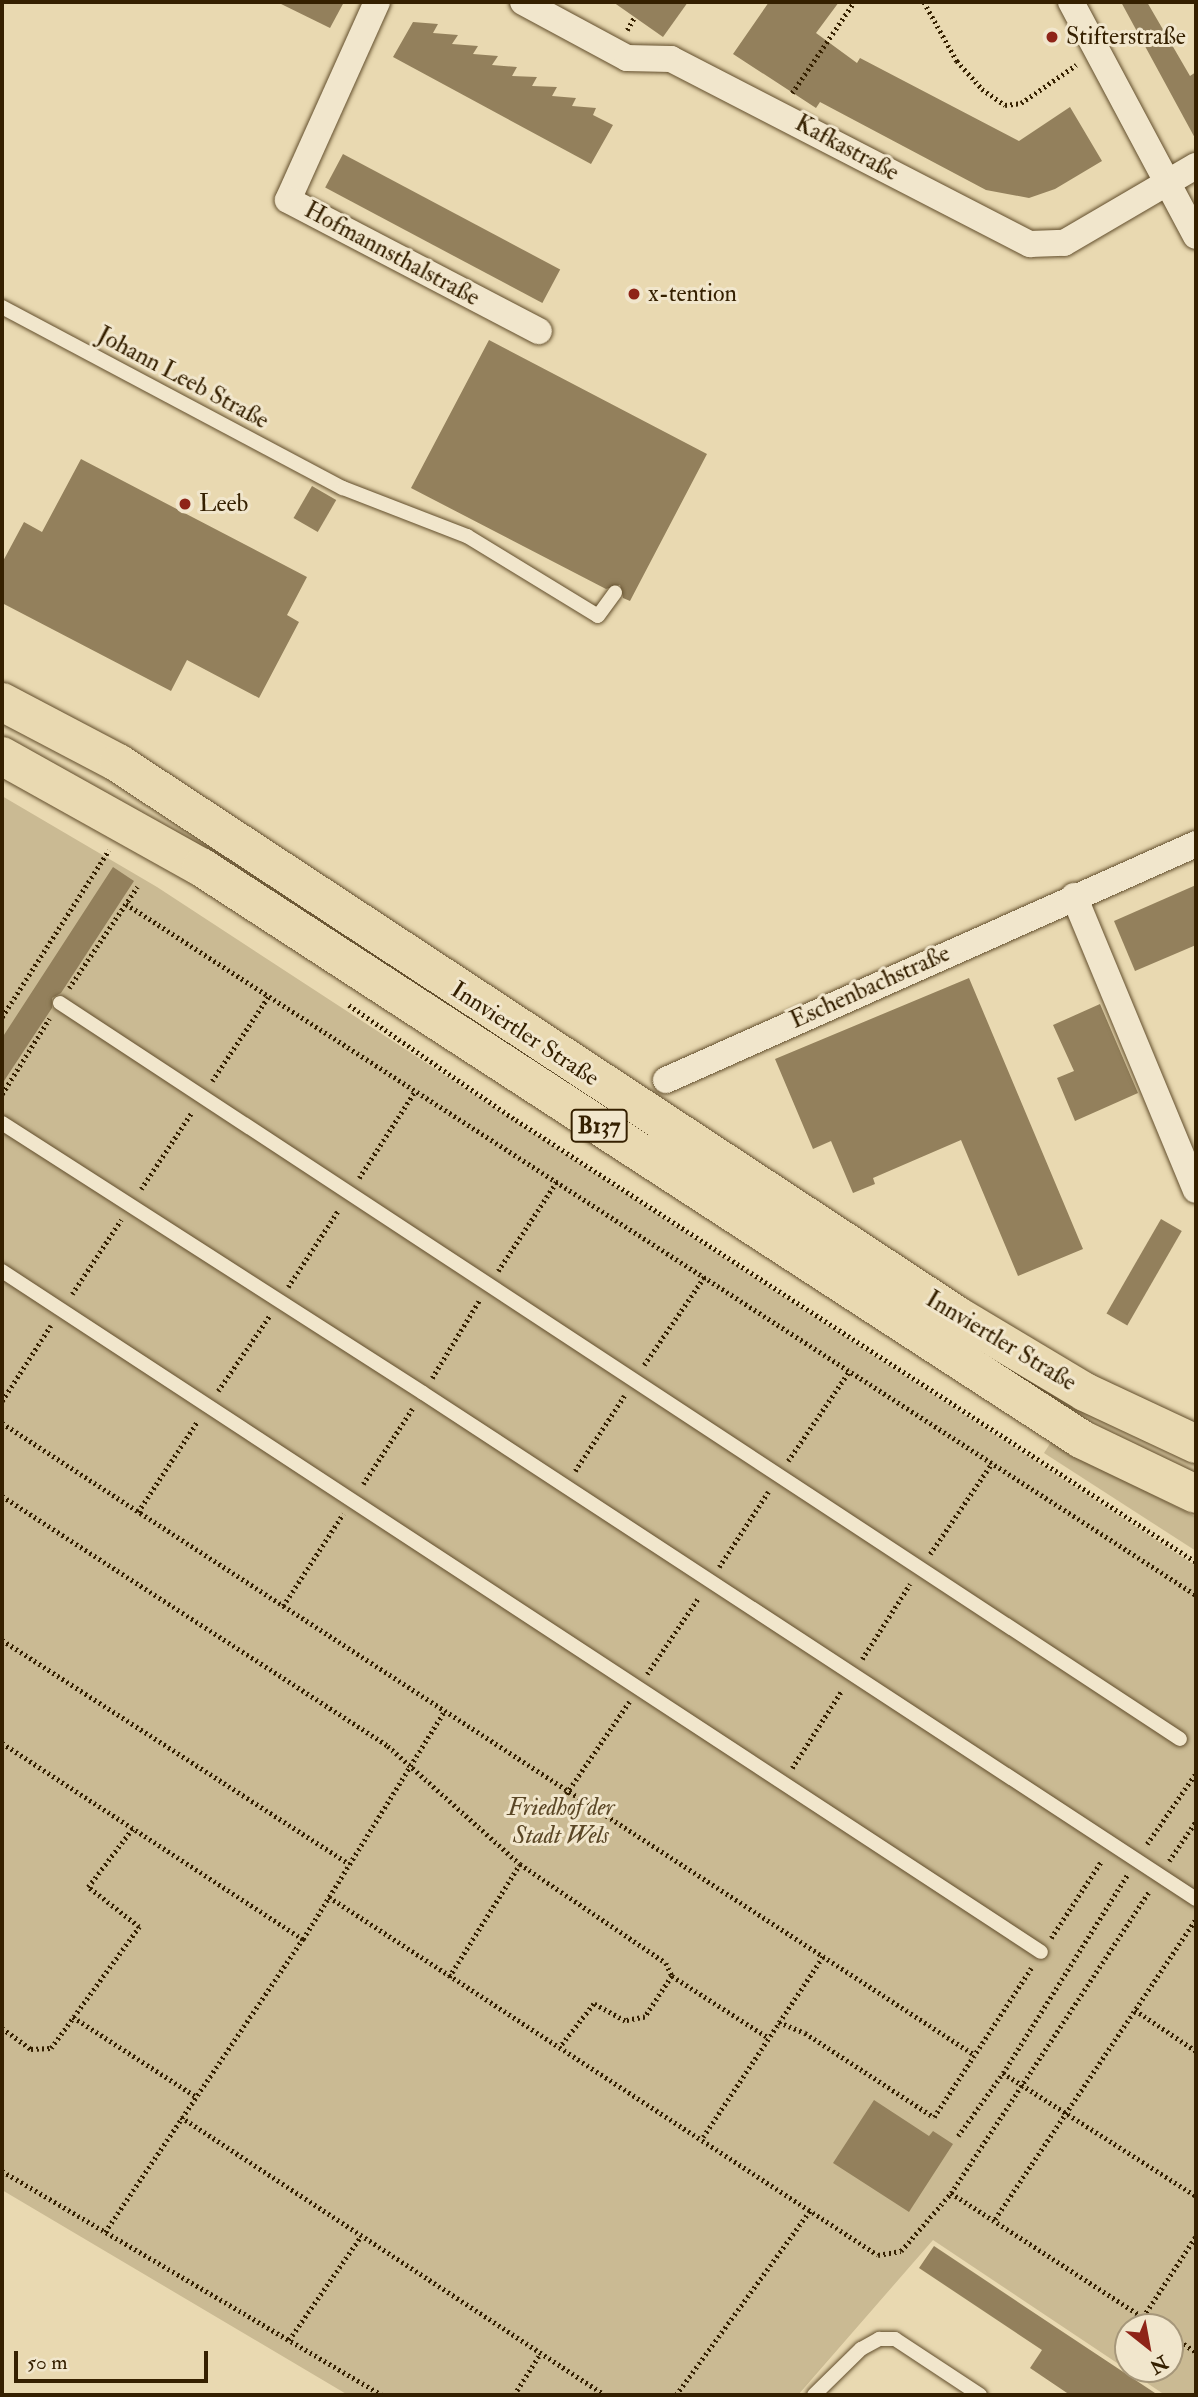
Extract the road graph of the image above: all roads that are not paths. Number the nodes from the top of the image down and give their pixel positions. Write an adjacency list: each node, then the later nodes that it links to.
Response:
1 (377, 2): 8 (street, Hofmannsthalstraße)
2 (523, 2): 5 (street, Kafkastraße)
3 (1071, 2): 5 (street)
4 (1196, 166): 5 (street, Kafkastraße)
5 (1168, 183): 6 (street)
6 (1196, 236)
7 (2, 307): 9 (lane, Johann Leeb Straße)
8 (539, 331)
9 (615, 593)
10 (2, 702): 19 (main road, Innviertler Straße / B137)
11 (2, 756): 20 (main road, Innviertler Straße / B137)
12 (1196, 844): 13 (street, Eschenbachstraße)
13 (1074, 896): 15 (street, Eschenbachstraße); 17 (street)
14 (60, 1003): 21 (lane)
15 (666, 1080)
16 (2, 1124): 22 (lane)
17 (1196, 1190)
18 (2, 1271): 23 (lane)
19 (1196, 1444)
20 (1196, 1494)
21 (1180, 1739)
22 (1196, 1899)
23 (1041, 1952)
24 (814, 2395): 25 (lane)
25 (980, 2395)

